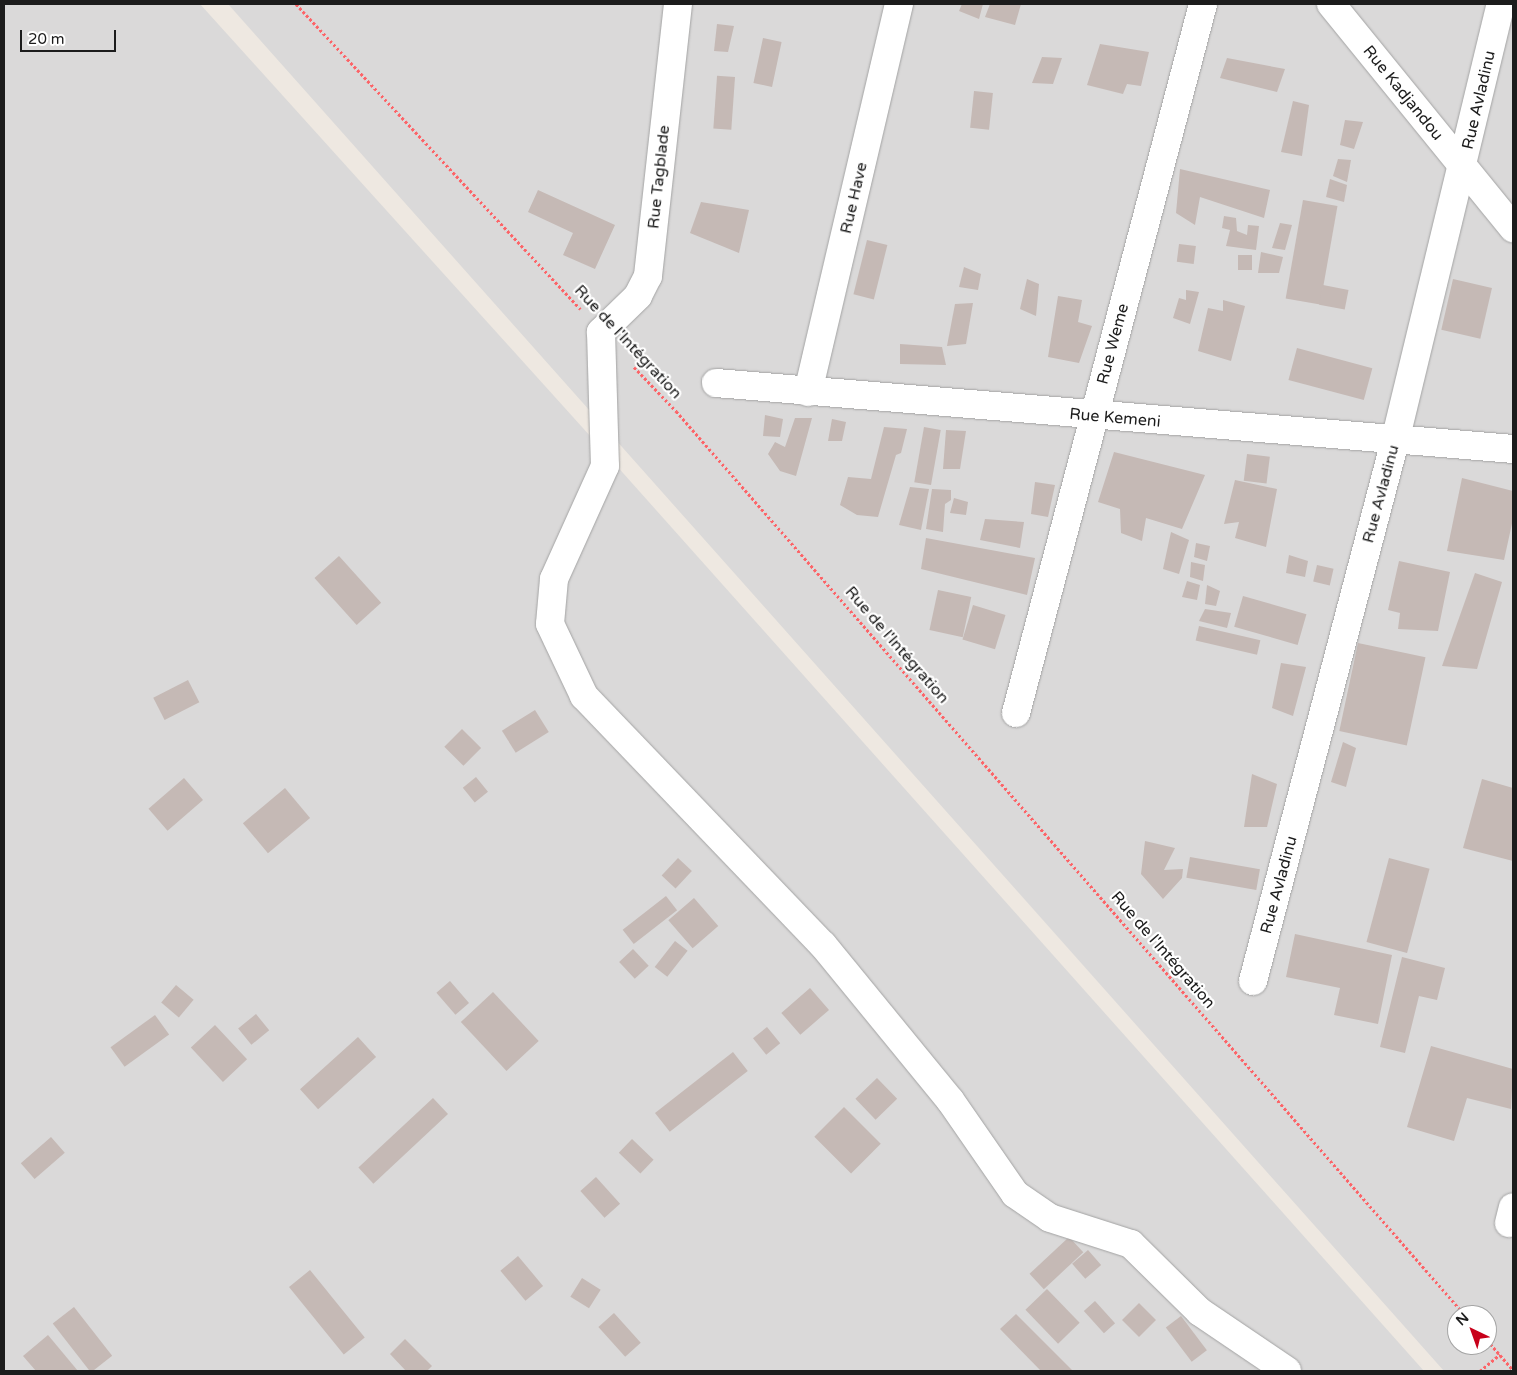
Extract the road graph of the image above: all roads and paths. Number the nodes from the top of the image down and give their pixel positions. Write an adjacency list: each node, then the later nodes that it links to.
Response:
1 (296, 4): 9 (path, Rue de l'Intégration)
2 (678, 4): 9 (street, Rue Tagblade)
3 (899, 4): 11 (street, Rue Have)
4 (1203, 4): 12 (street, Rue Weme)
5 (1330, 4): 7 (street, Rue Kadjandou)
6 (1501, 4): 7 (street, Rue Avladinu)
7 (1463, 167): 8 (street, Rue Kadjandou); 13 (street, Rue Avladinu)
8 (1513, 228)
9 (601, 332): 17 (path, Rue de l'Intégration); 21 (street)
10 (716, 383): 11 (street, Rue Kemeni)
11 (808, 392): 12 (street, Rue Kemeni)
12 (1094, 416): 13 (street, Rue Kemeni); 15 (street, Rue Weme)
13 (1395, 441): 14 (street, Rue Kemeni); 16 (street, Rue Avladinu)
14 (1513, 449)
15 (1016, 712)
16 (1253, 981)
17 (1455, 1305)
18 (1497, 1351): 19 (path)
19 (1500, 1354): 20 (path); 22 (path)
20 (1513, 1370)
21 (1287, 1371)
22 (1480, 1371)

